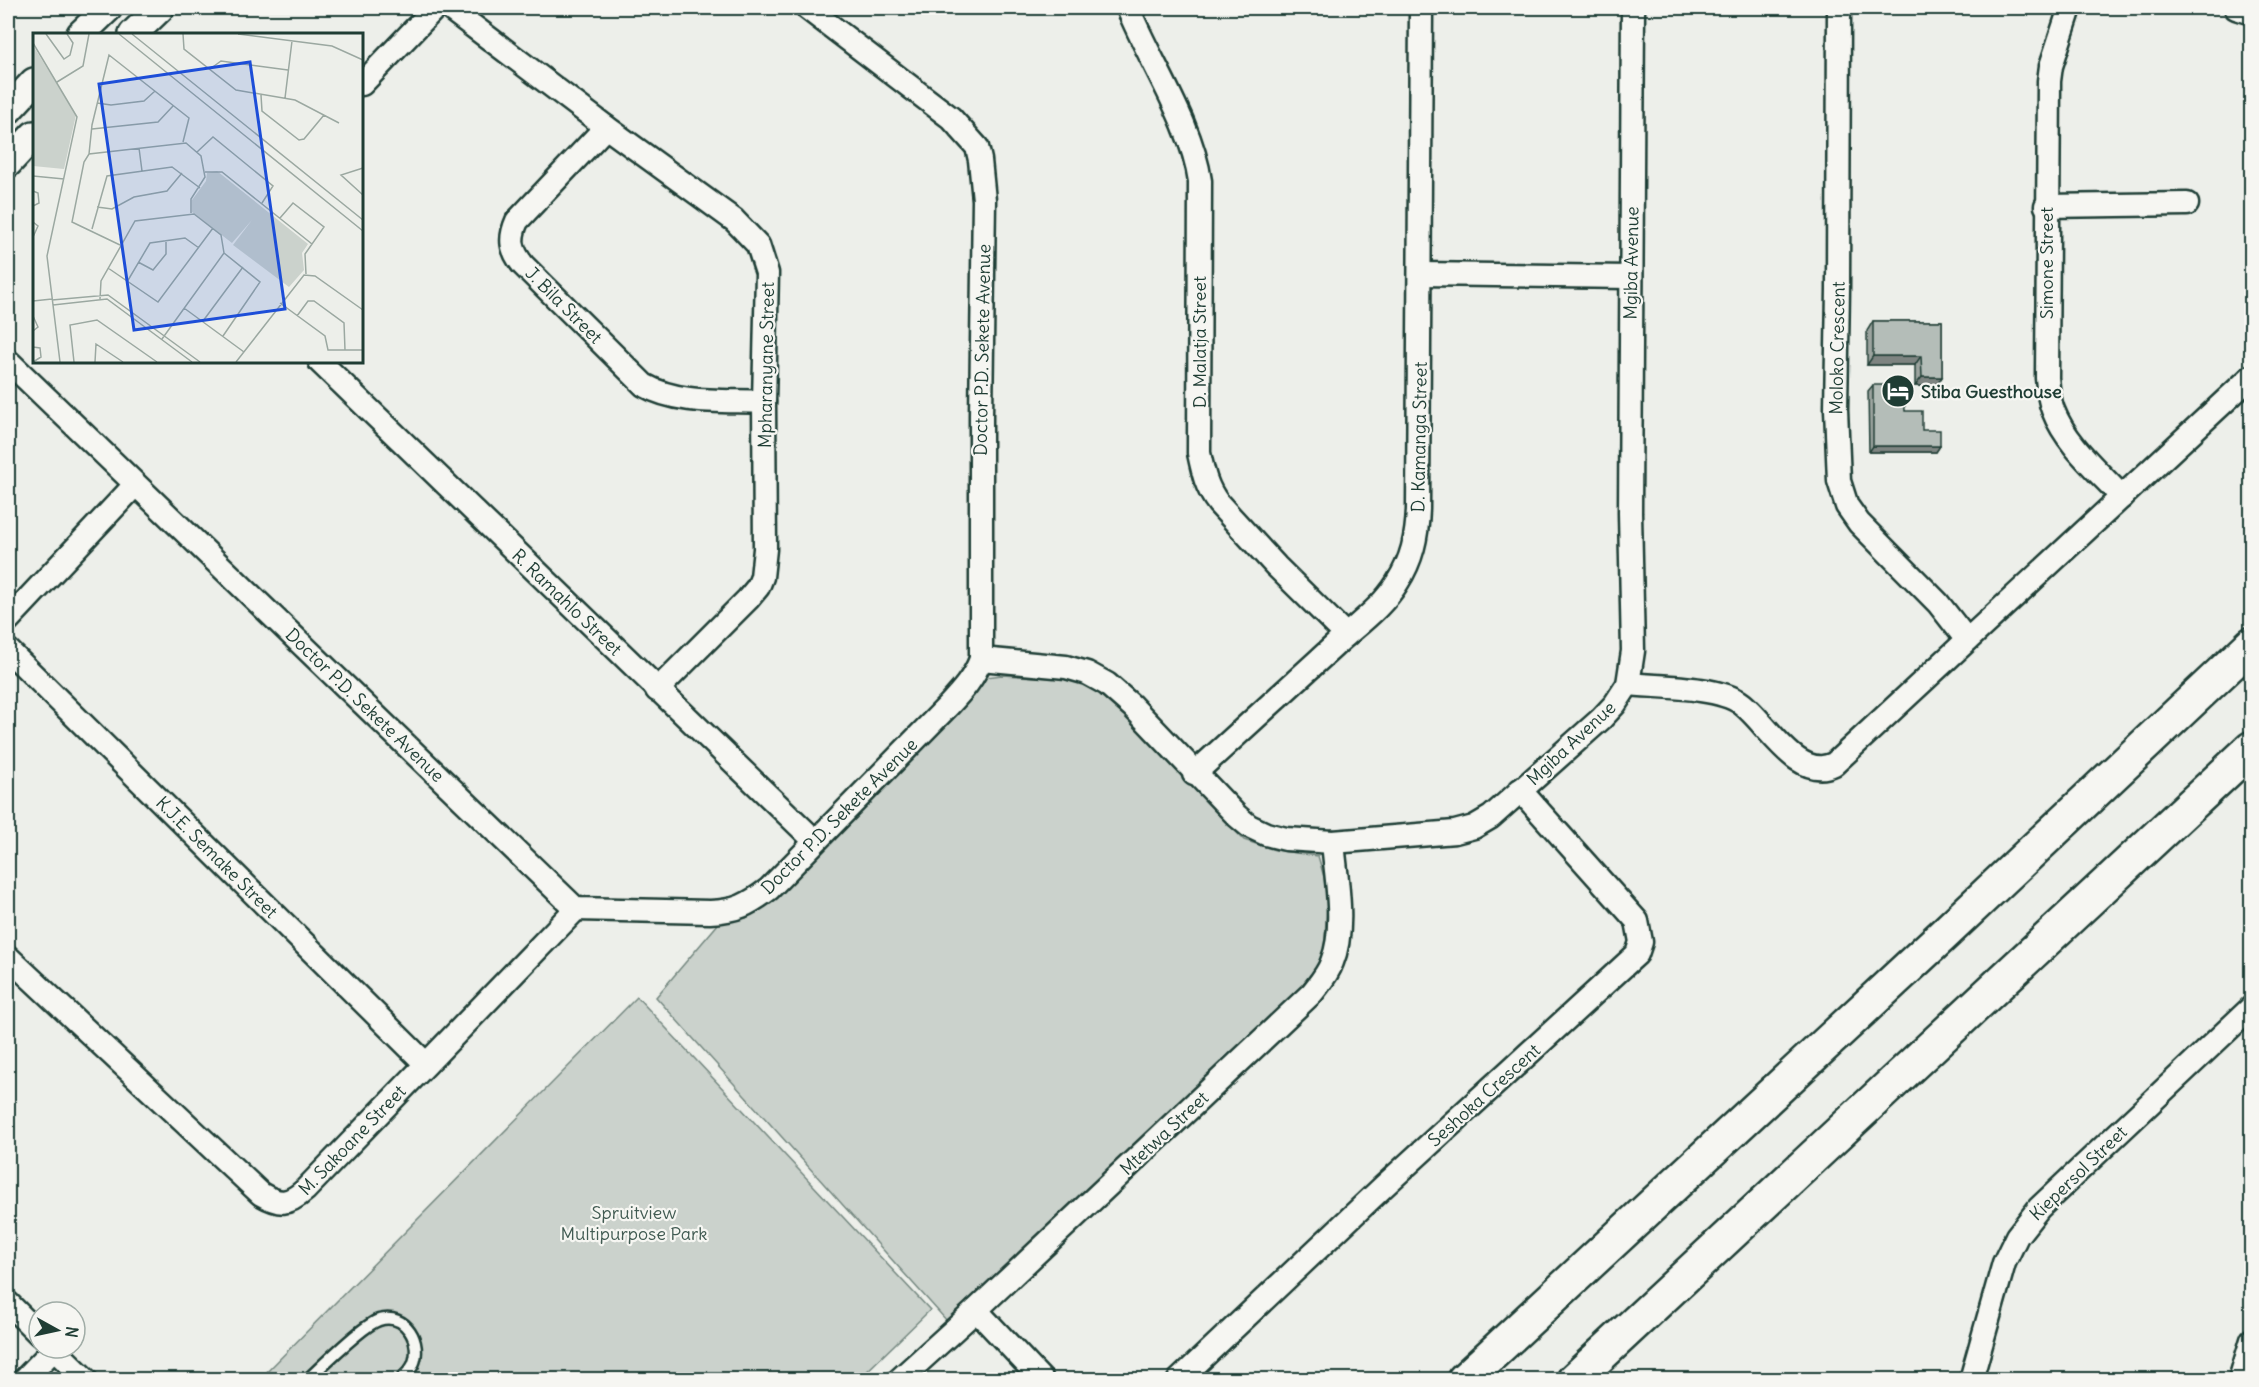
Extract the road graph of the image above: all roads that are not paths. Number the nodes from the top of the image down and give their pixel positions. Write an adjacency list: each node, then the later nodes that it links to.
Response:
1 (108, 8): 13 (street)
2 (160, 8): 14 (street)
3 (435, 8): 16 (street)
4 (449, 8): 18 (street, Mpharanyane Street)
5 (807, 8): 36 (street, Doctor P.D. Sekete Avenue)
6 (1128, 8): 32 (street, D. Malatja Street)
7 (1421, 8): 23 (street, D. Kamanga Street)
8 (1633, 8): 24 (street, Mgiba Avenue)
9 (1839, 8): 33 (street, Moloko Crescent)
10 (2070, 8): 22 (street, Simone Street)
11 (2236, 8): 12 (street)
12 (2252, 13)
13 (82, 33)
14 (134, 33)
15 (33, 83): 17 (street)
16 (363, 83)
17 (8, 110)
18 (606, 128): 28 (street, Mpharanyane Street); 28 (street, J. Bila Street)
19 (33, 136): 20 (street)
20 (8, 163)
21 (2187, 204): 22 (street)
22 (2046, 206): 30 (street, Simone Street)
23 (1420, 274): 24 (street); 32 (street, D. Kamanga Street)
24 (1630, 278): 37 (street, Mgiba Avenue)
25 (8, 361): 29 (street, Doctor P.D. Sekete Avenue)
26 (321, 363): 38 (street, R. Ramahlo Street)
27 (2252, 376): 30 (street)
28 (764, 402): 38 (street, Mpharanyane Street)
29 (135, 485): 31 (street); 44 (street, Doctor P.D. Sekete Avenue)
30 (2122, 497): 33 (street)
31 (8, 620)
32 (1346, 635): 40 (street, D. Kamanga Street)
33 (1967, 640): 37 (street)
34 (2252, 644): 61 (highway)
35 (8, 650): 47 (street, K.J.E. Semake Street)
36 (981, 659): 40 (street, Mgiba Avenue); 42 (street, Doctor P.D. Sekete Avenue)
37 (1628, 684): 41 (street, Mgiba Avenue)
38 (657, 690): 42 (street, R. Ramahlo Street)
39 (2252, 748): 62 (highway)
40 (1194, 774): 43 (street, Mgiba Avenue)
41 (1520, 790): 43 (street, Mgiba Avenue); 60 (street, Seshoka Crescent)
42 (815, 841): 44 (street, Doctor P.D. Sekete Avenue)
43 (1333, 842): 49 (street, Mtetwa Street)
44 (576, 909): 47 (street, M. Sakoane Street)
45 (8, 957): 47 (street, M. Sakoane Street)
46 (2250, 1012): 63 (street, Kiepersol Street)
47 (426, 1064)
48 (8, 1303): 50 (street)
49 (976, 1310): 58 (street, Mtetwa Street); 59 (street)
50 (27, 1322)
51 (2252, 1340): 64 (street)
52 (43, 1360): 54 (street)
53 (66, 1360): 55 (street)
54 (24, 1380)
55 (86, 1380)
56 (307, 1380): 57 (lane)
57 (401, 1380)
58 (899, 1380)
59 (1042, 1380)
60 (1179, 1380)
61 (1464, 1380)
62 (1574, 1380)
63 (1971, 1380)
64 (2240, 1380)

